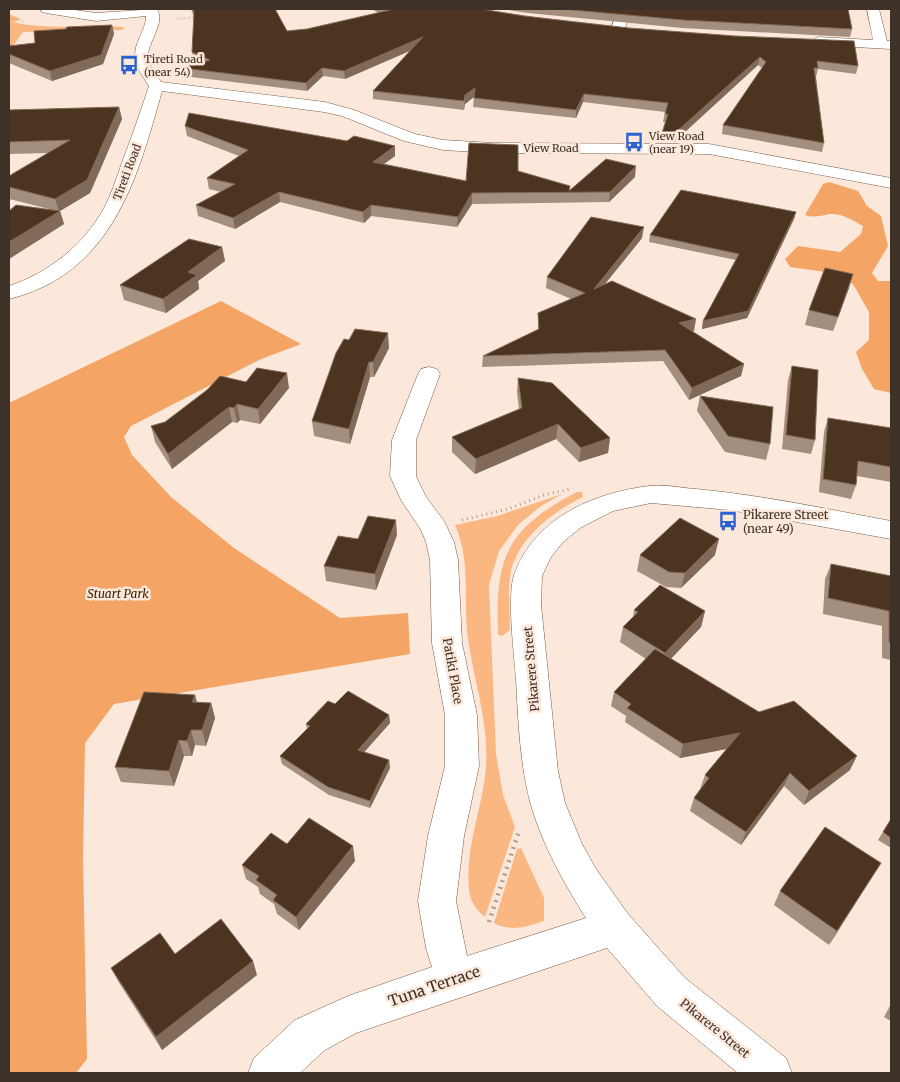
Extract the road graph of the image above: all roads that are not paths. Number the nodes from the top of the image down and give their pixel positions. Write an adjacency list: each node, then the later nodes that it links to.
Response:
1 (46, 9): 4 (street)
2 (625, 9): 5 (street)
3 (873, 9): 7 (street)
4 (152, 11): 8 (street)
5 (636, 29)
6 (809, 41): 7 (street)
7 (886, 44)
8 (156, 86): 9 (street, View Road); 10 (street, Tireti Road)
9 (891, 183)
10 (9, 292)
11 (429, 374): 14 (street, Patiki Place)
12 (891, 530): 13 (street, Pikarere Street)
13 (614, 927): 14 (street, Tuna Terrace); 16 (street, Pikarere Street)
14 (456, 978): 15 (street, Tuna Terrace)
15 (269, 1073)
16 (771, 1073)

